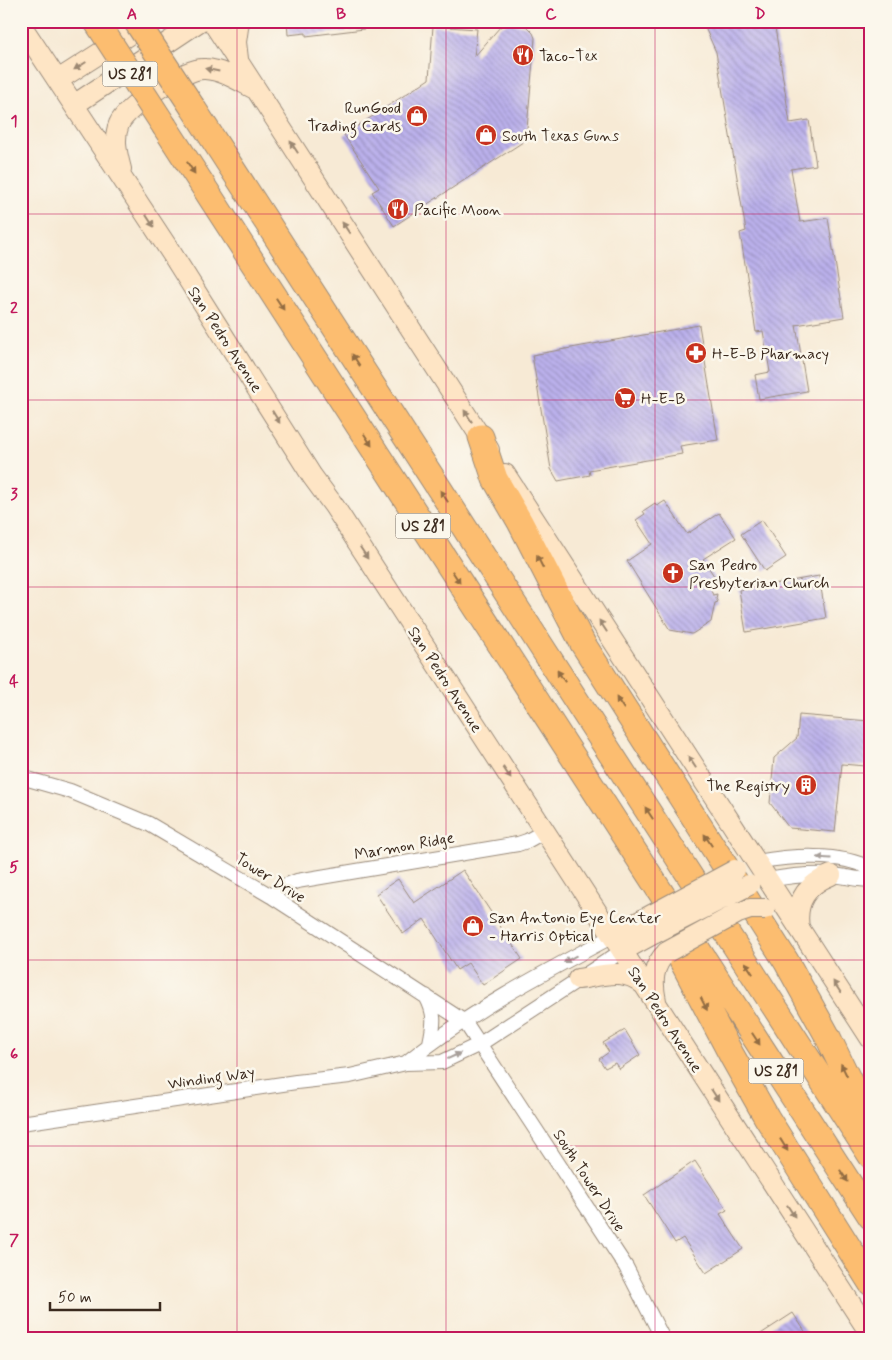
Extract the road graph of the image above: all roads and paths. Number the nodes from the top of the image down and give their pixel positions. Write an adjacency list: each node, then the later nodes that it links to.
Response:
1 (96, 21): 22 (highway, US 281, one-way to 22, bridge)
2 (136, 21): 39 (highway, US 281, one-way to 2, bridge)
3 (150, 21): 9 (main road, one-way to 9)
4 (200, 21): 11 (main road)
5 (212, 21): 8 (main road)
6 (239, 21): 8 (main road)
7 (21, 25): 9 (main road, San Pedro Avenue)
8 (238, 61): 10 (main road)
9 (58, 80): 11 (main road, San Pedro Avenue)
10 (257, 90): 12 (main road, one-way to 12); 13 (main road, one-way to 10)
11 (74, 104): 12 (main road, San Pedro Avenue)
12 (124, 180): 15 (main road, San Pedro Avenue, one-way to 15)
13 (481, 437): 16 (main road, one-way to 13); 38 (highway, one-way to 13)
14 (21, 777): 21 (street, Tower Drive)
15 (544, 831): 21 (street, Marmon Ridge); 25 (main road, San Pedro Avenue)
16 (757, 862): 17 (street, one-way to 16); 20 (main road); 24 (main road, bridge)
17 (871, 869)
18 (831, 875): 19 (street); 20 (street); 23 (main road)
19 (871, 880)
20 (758, 883): 23 (main road); 24 (main road, bridge)
21 (271, 896): 30 (street, Tower Drive)
22 (682, 925): 40 (highway, US 281, one-way to 40); 41 (highway, one-way to 41)
23 (797, 925): 31 (main road, bridge); 33 (main road, one-way to 23)
24 (649, 926): 25 (main road)
25 (618, 944): 26 (street, Winding Way, one-way to 26); 27 (street, Winding Way); 28 (main road, San Pedro Avenue)
26 (545, 973): 29 (street); 32 (street, Winding Way)
27 (578, 979): 28 (main road); 29 (street, Winding Way)
28 (643, 984): 31 (main road, San Pedro Avenue)
29 (558, 993): 35 (street, Winding Way)
30 (426, 996): 32 (street, Tower Drive); 34 (street)
31 (656, 1004): 42 (main road, San Pedro Avenue, one-way to 42)
32 (465, 1022): 34 (street, Winding Way); 35 (street, Tower Drive)
33 (871, 1039)
34 (430, 1043): 36 (street, Winding Way)
35 (480, 1044): 36 (street, Winding Way, one-way to 35); 43 (street, South Tower Drive)
36 (406, 1063): 37 (street, Winding Way)
37 (21, 1123)
38 (871, 1124)
39 (871, 1156)
40 (871, 1217)
41 (871, 1283)
42 (871, 1334)
43 (663, 1339)

